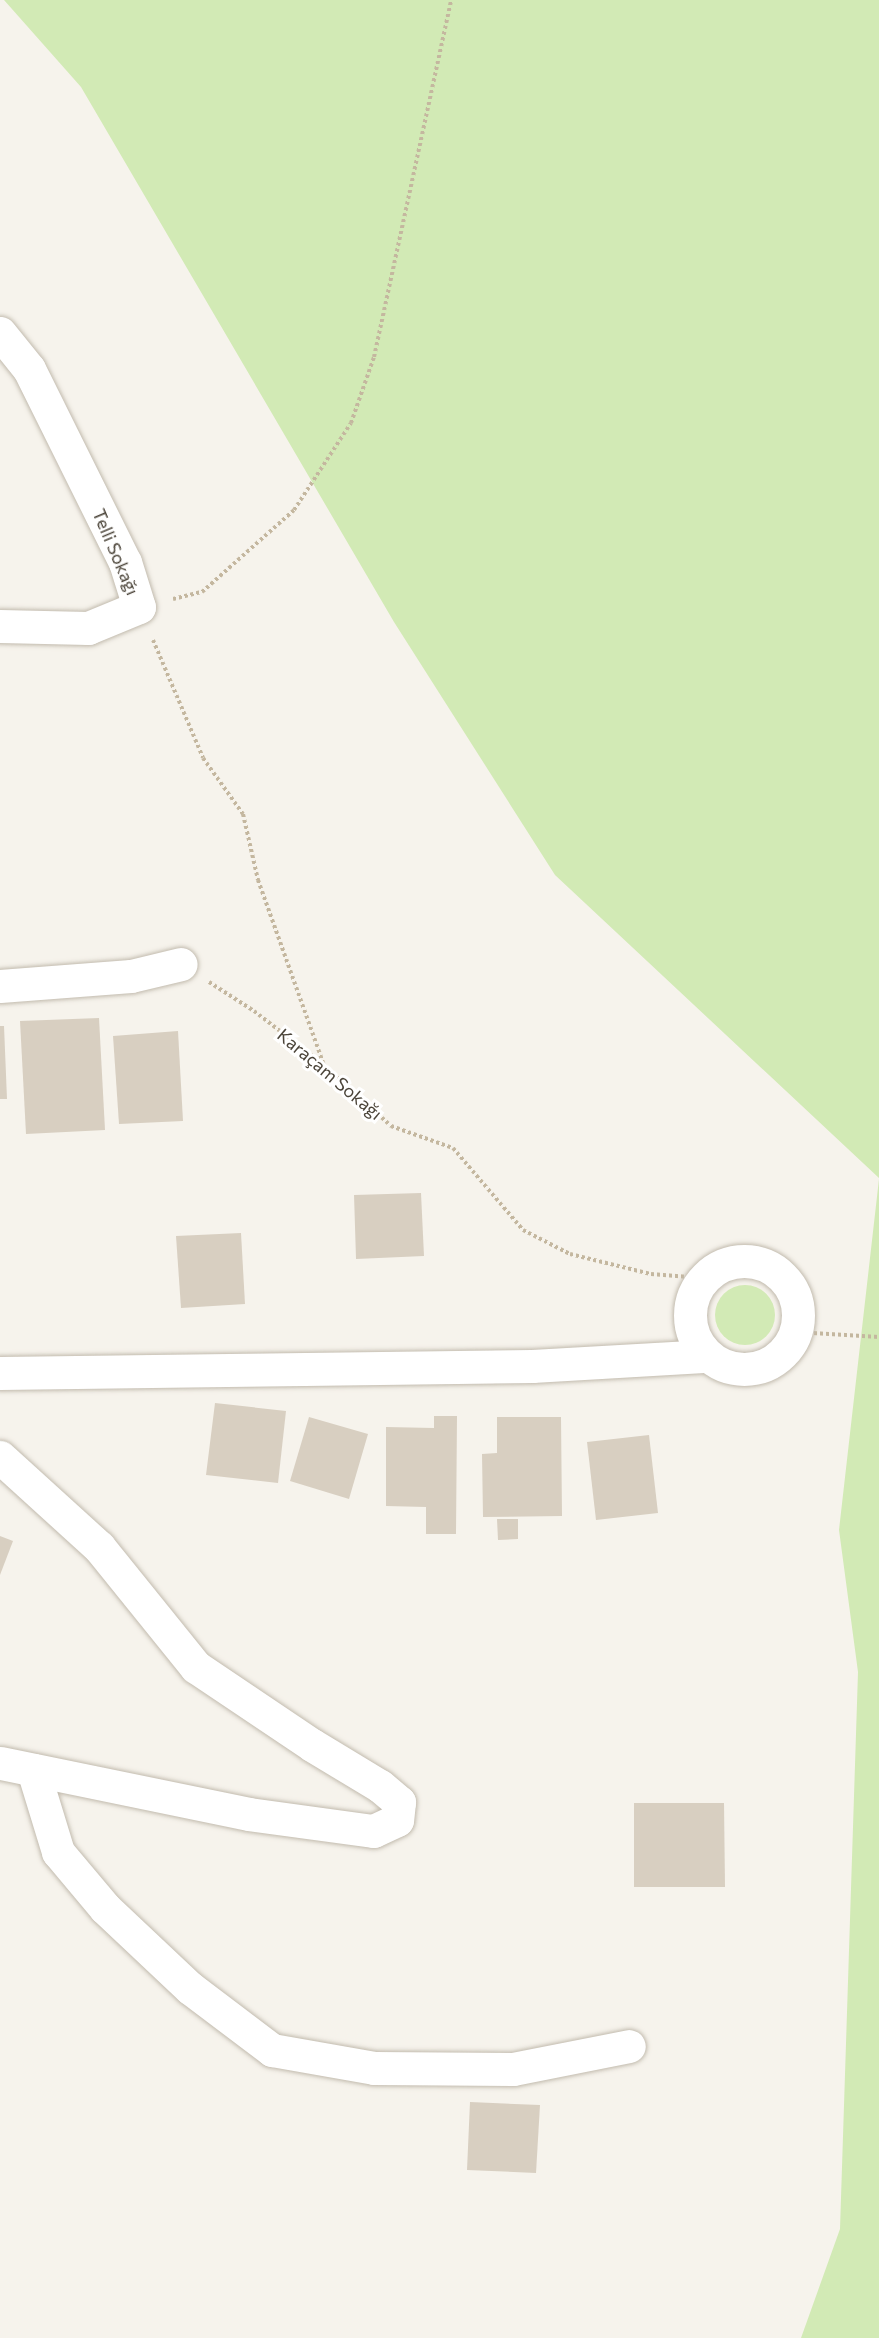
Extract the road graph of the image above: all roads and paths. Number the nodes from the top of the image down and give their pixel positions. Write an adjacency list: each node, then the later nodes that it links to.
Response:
1 (451, 0): 3 (path)
2 (0, 333): 3 (street, Telli Sokağı)
3 (139, 607): 4 (street, Telli Sokağı); 7 (path)
4 (0, 626)
5 (181, 964): 6 (street); 7 (path, Karaçam Sokağı)
6 (0, 987)
7 (324, 1065): 8 (path, Karaçam Sokağı)
8 (702, 1278): 9 (street); 11 (street)
9 (796, 1332): 10 (path); 11 (street)
10 (879, 1337)
11 (708, 1356): 12 (street)
12 (0, 1372)
13 (0, 1457): 15 (street)
14 (0, 1763): 15 (street)
15 (33, 1770): 16 (street)
16 (629, 2046)

